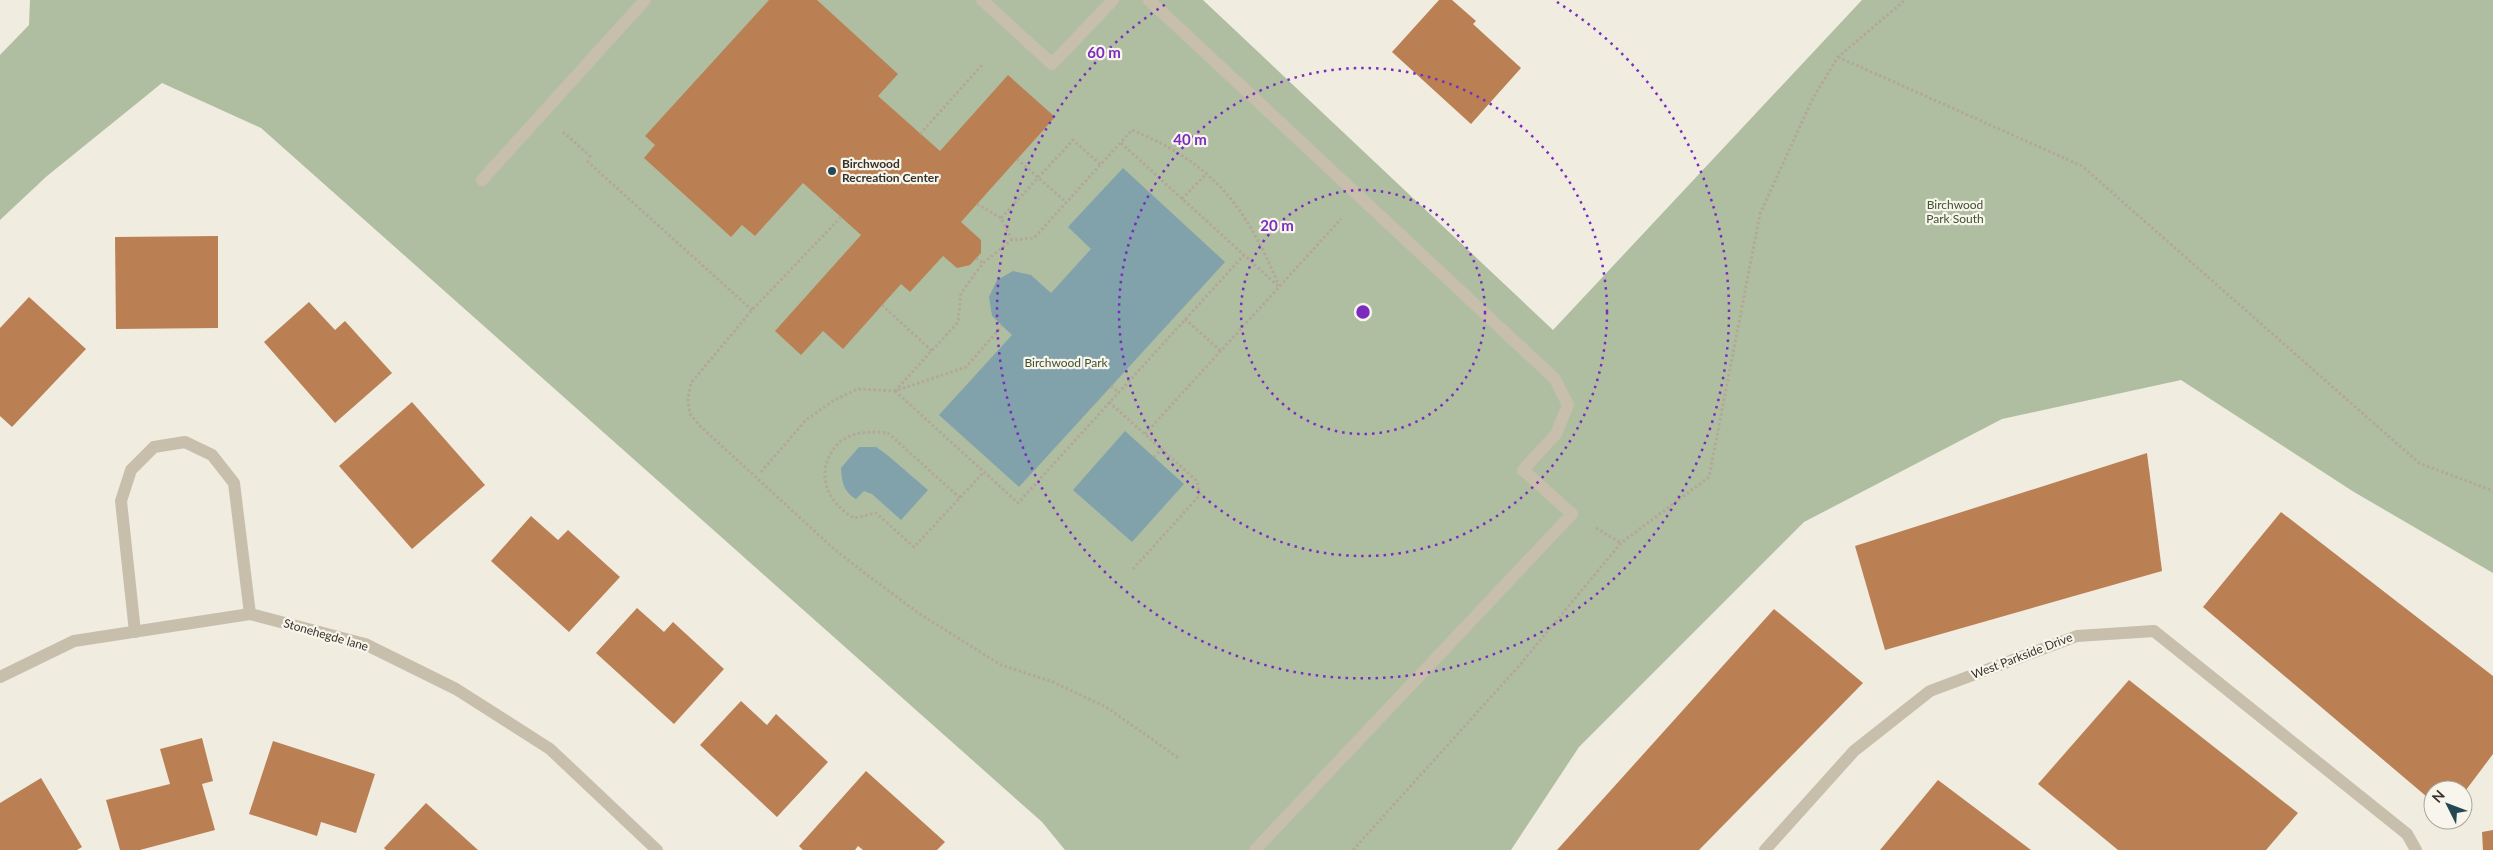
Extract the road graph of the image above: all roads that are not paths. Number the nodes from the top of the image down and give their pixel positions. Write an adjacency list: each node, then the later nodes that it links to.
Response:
1 (645, 0): 5 (street)
2 (982, 0): 3 (street)
3 (1112, 0)
4 (1149, 0): 10 (street)
5 (482, 180)
6 (250, 614): 7 (street, Stonehegde lane); 7 (street); 9 (street, Stonehegde lane)
7 (135, 632): 8 (street, Stonehegde lane)
8 (0, 677)
9 (657, 850)
10 (1255, 850)
11 (1766, 850): 12 (street, West Parkside Drive)
12 (2416, 850)

